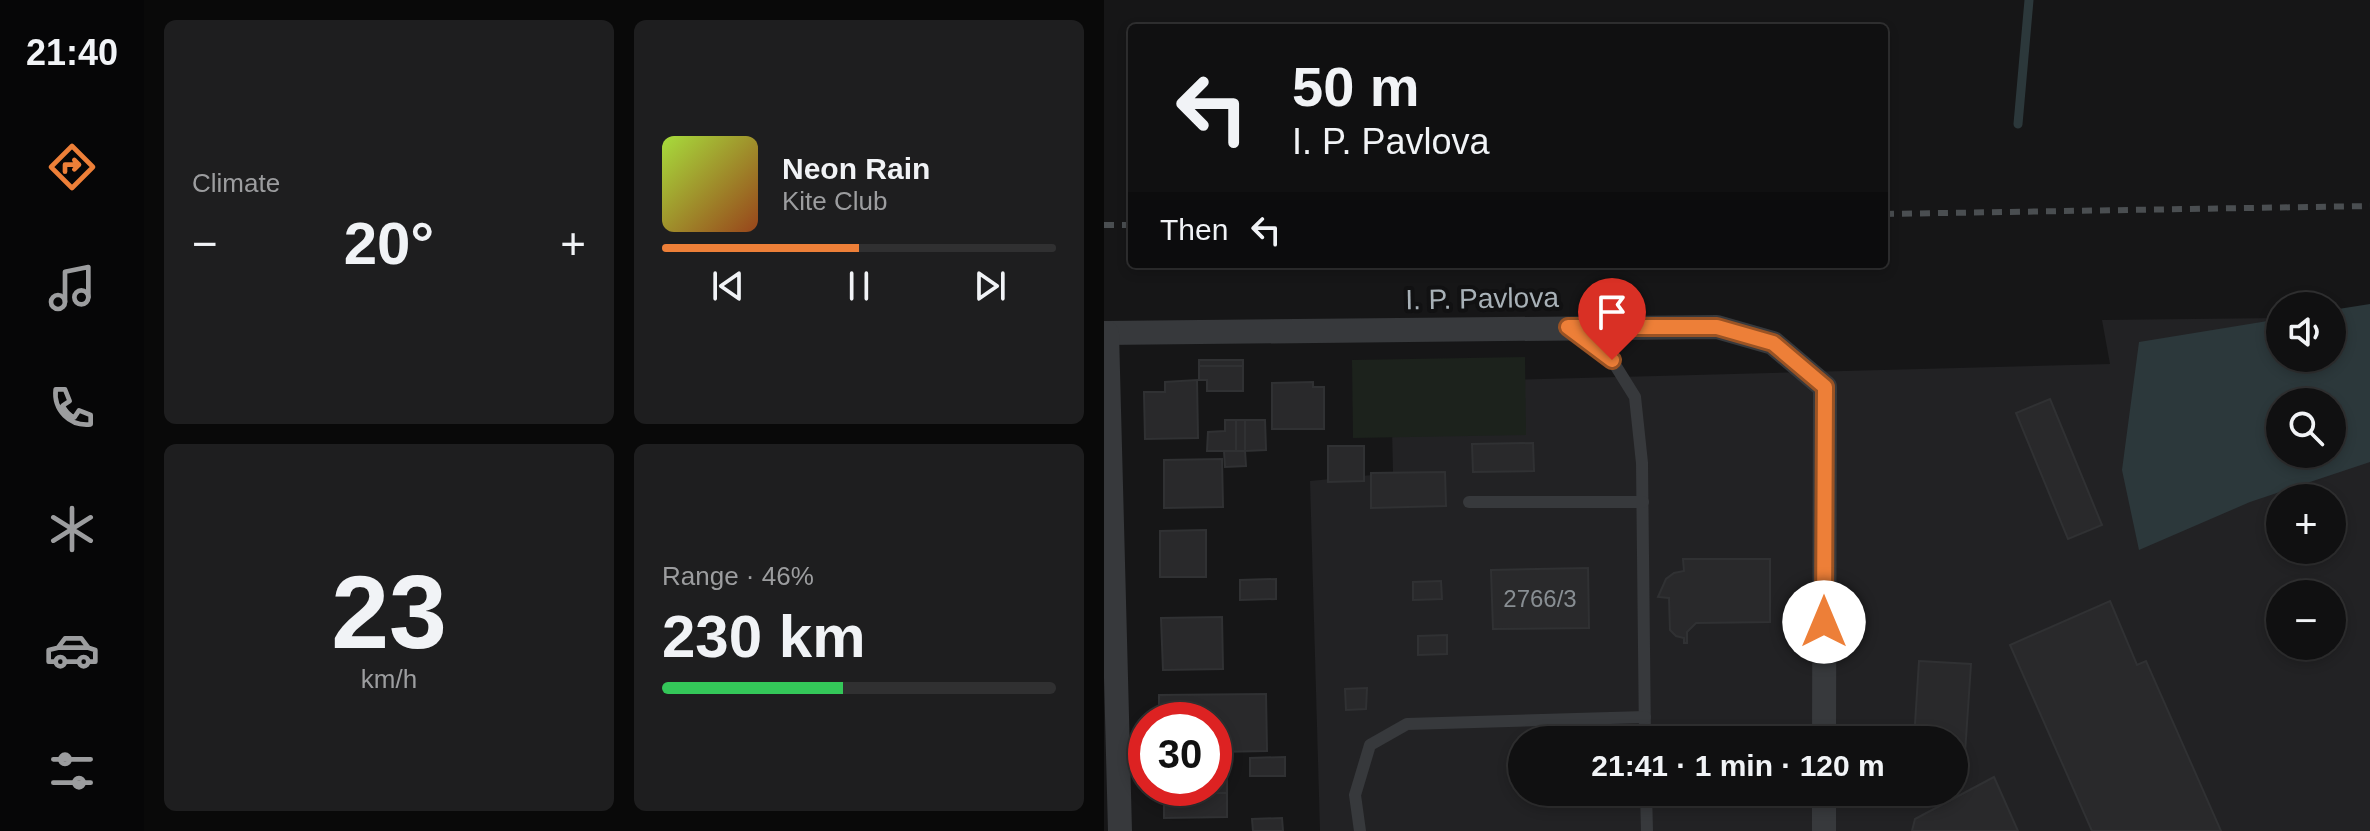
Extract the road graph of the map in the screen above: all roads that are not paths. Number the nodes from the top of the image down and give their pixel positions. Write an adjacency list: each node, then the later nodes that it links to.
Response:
1 (1568, 327): 2 (street, I. P. Pavlova); 4 (lane); 7 (street, I. P. Pavlova)
2 (1106, 333): 10 (street)
3 (1469, 502): 4 (lane)
4 (1643, 502): 5 (lane)
5 (1645, 717): 6 (lane); 11 (lane)
6 (1645, 726)
7 (1824, 726)
8 (1646, 806): 12 (lane)
9 (1824, 806): 13 (street)
10 (1120, 831)
11 (1360, 831)
12 (1647, 831)
13 (1824, 831)

